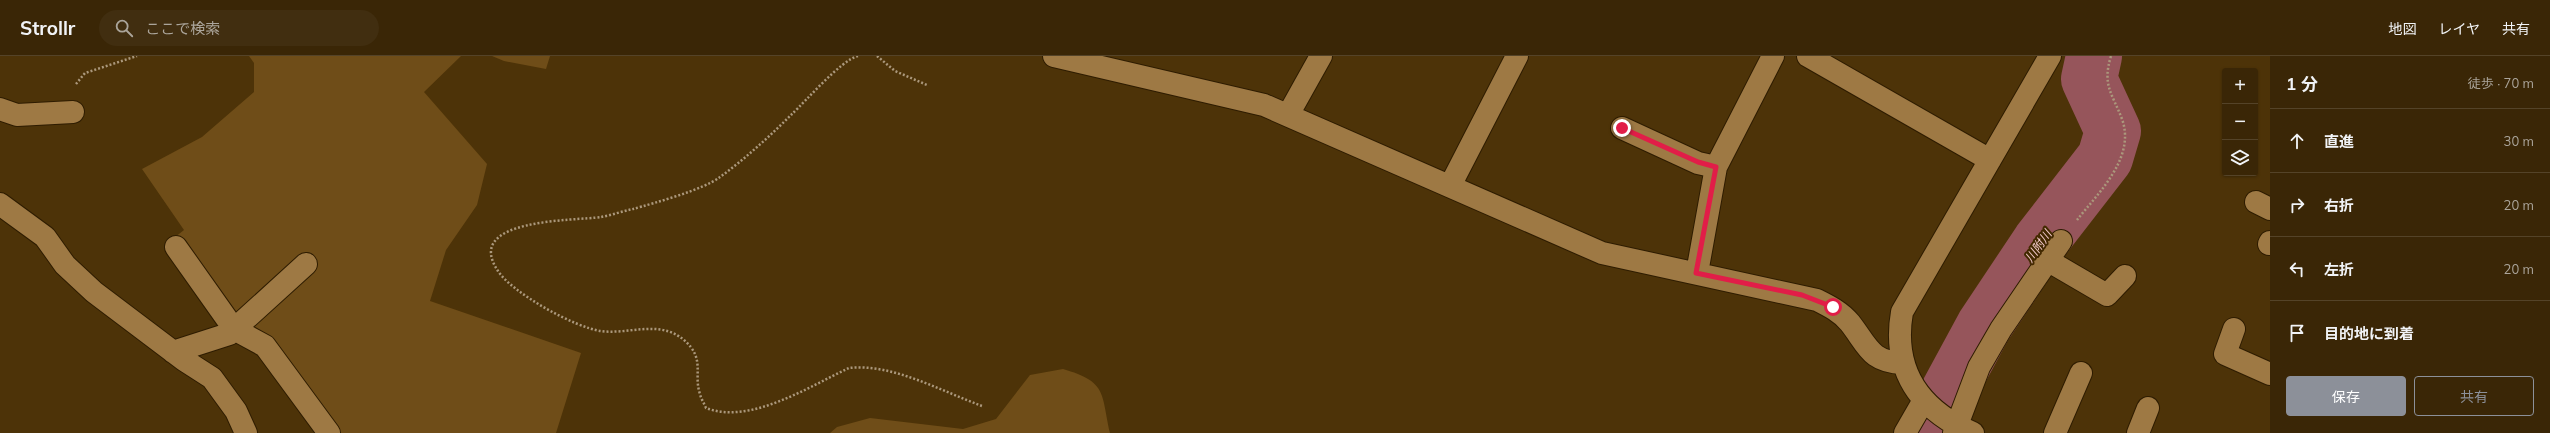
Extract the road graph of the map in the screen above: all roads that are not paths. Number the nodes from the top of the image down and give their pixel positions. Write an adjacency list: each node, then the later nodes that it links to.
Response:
1 (1054, 56): 9 (street)
2 (1321, 56): 9 (street)
3 (1516, 56): 13 (street)
4 (1773, 56): 12 (street)
5 (1808, 56): 11 (street)
6 (2050, 56): 11 (street)
7 (0, 109): 8 (street)
8 (73, 112)
9 (1288, 115): 13 (street)
10 (1622, 128): 12 (street)
11 (1990, 160): 24 (street)
12 (1716, 167): 19 (street)
13 (1450, 186): 19 (street)
14 (0, 204): 23 (street)
15 (2061, 241): 17 (street)
16 (176, 246): 21 (street)
17 (2047, 260): 20 (street); 29 (street)
18 (306, 264): 21 (street)
19 (1696, 273): 24 (street)
20 (2125, 276)
21 (234, 329): 23 (street); 31 (street)
22 (2234, 329): 26 (street)
23 (173, 352): 30 (street)
24 (1903, 363): 27 (street)
25 (2082, 373): 33 (street)
26 (2270, 374)
27 (1927, 402): 29 (street); 32 (street)
28 (2148, 408): 34 (street)
29 (1959, 428)
30 (246, 433)
31 (329, 433)
32 (1905, 433)
33 (2056, 433)
34 (2138, 433)

